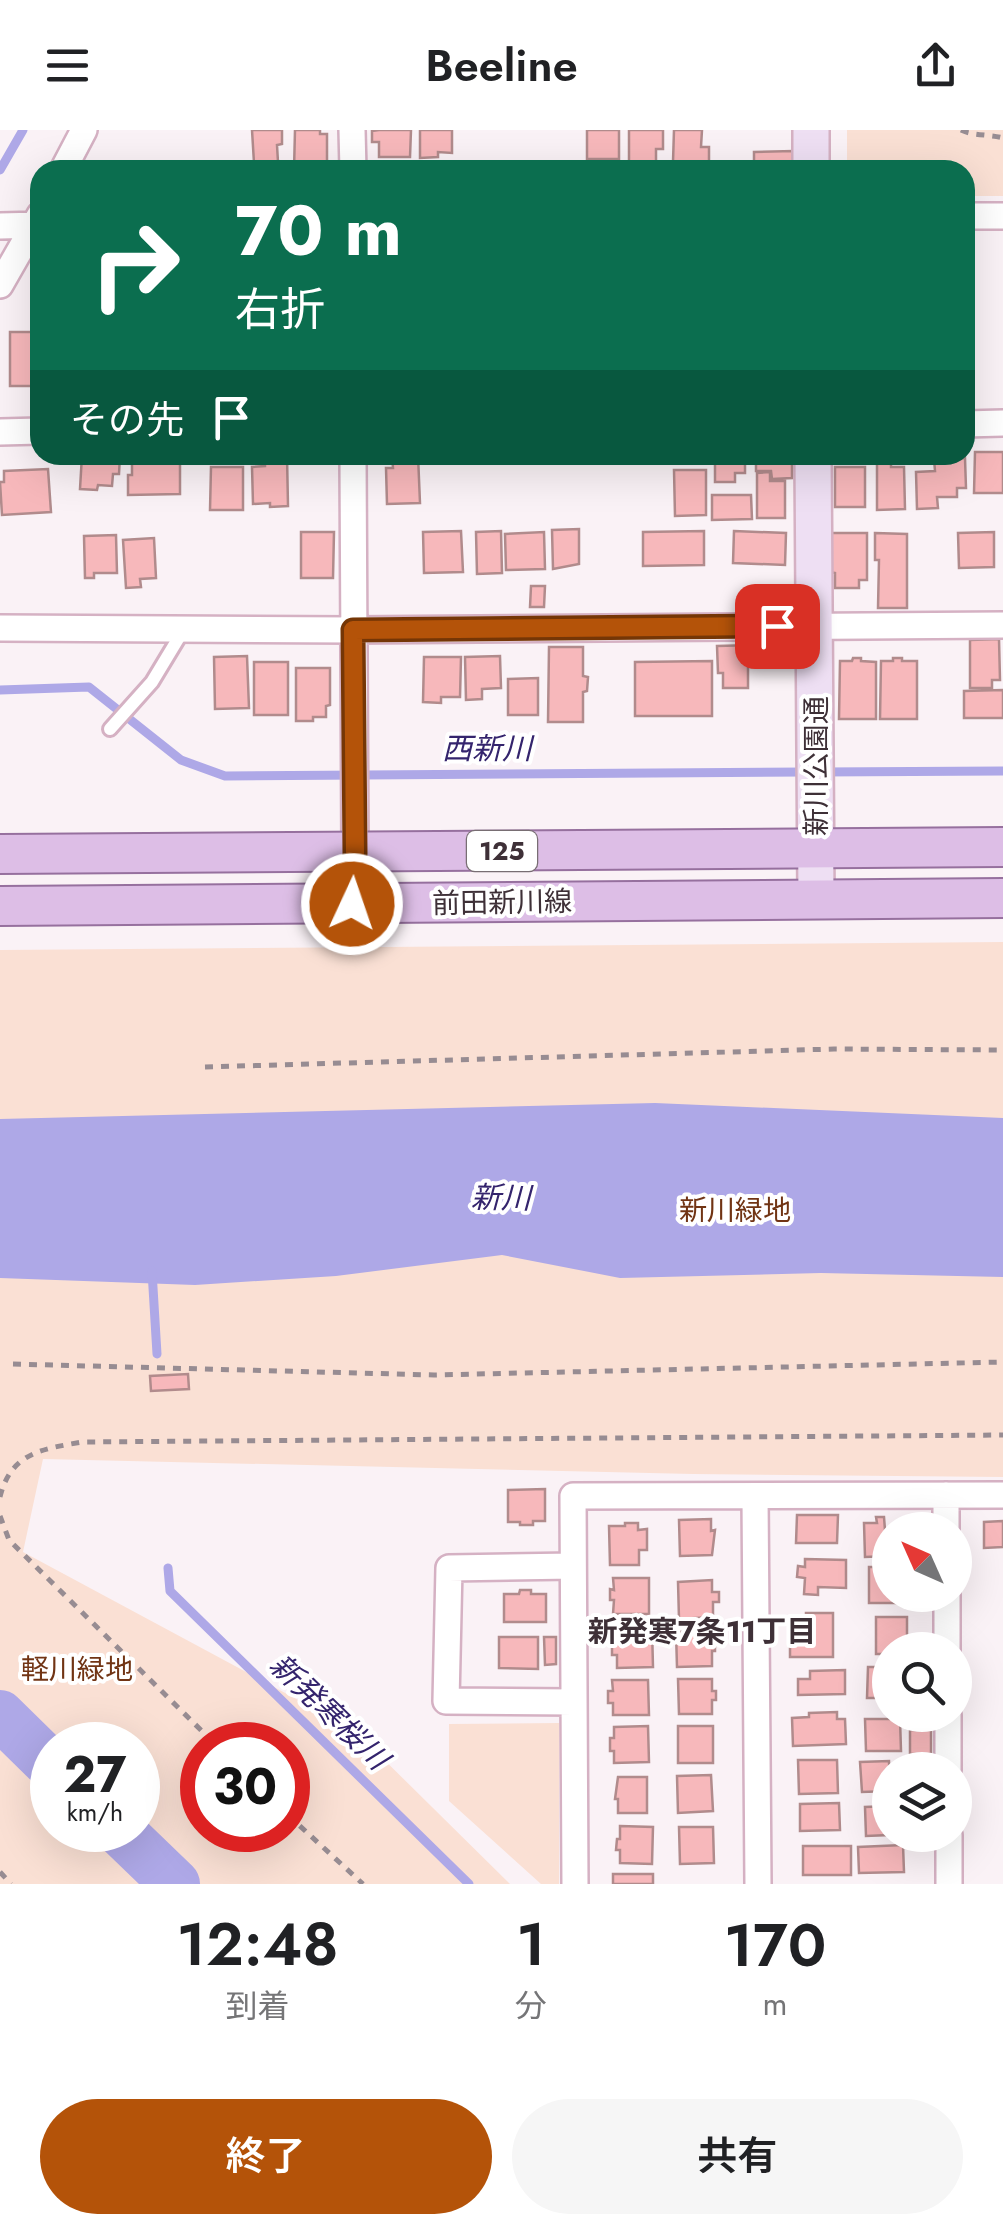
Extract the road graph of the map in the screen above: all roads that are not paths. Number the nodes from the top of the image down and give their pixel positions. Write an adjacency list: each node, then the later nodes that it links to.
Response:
1 (84, 130): 4 (street)
2 (352, 130): 5 (street)
3 (811, 130): 6 (street)
4 (68, 160)
5 (353, 160)
6 (811, 160)
7 (975, 216): 8 (street)
8 (1003, 216)
9 (25, 223): 10 (street)
10 (0, 285)
11 (1003, 423): 12 (street)
12 (975, 424)
13 (0, 432): 14 (street)
14 (30, 432)
15 (353, 465): 21 (street)
16 (813, 465): 18 (street, 新川公園通)
17 (1003, 625): 18 (street)
18 (816, 626): 21 (street); 24 (street, 新川公園通)
19 (0, 628): 20 (street)
20 (184, 629): 21 (street); 22 (lane)
21 (353, 630): 25 (street)
22 (114, 725)
23 (1003, 846): 24 (main road, 前田新川線 / 125)
24 (816, 848): 25 (main road, 前田新川線 / 125); 27 (street, 新川公園通)
25 (355, 853): 26 (main road, 前田新川線 / 125); 29 (street)
26 (0, 854)
27 (816, 898): 28 (main road, 前田新川線 / 125); 29 (main road, 前田新川線 / 125)
28 (1003, 898)
29 (352, 904): 30 (main road, 前田新川線 / 125)
30 (0, 906)
31 (1003, 1494): 32 (street)
32 (946, 1495): 33 (street); 34 (street)
33 (755, 1496): 35 (street); 39 (street)
34 (946, 1512)
35 (573, 1566): 36 (street); 36 (street)
36 (574, 1702): 38 (street)
37 (948, 1852): 40 (street)
38 (576, 1884)
39 (758, 1884)
40 (949, 1884)

